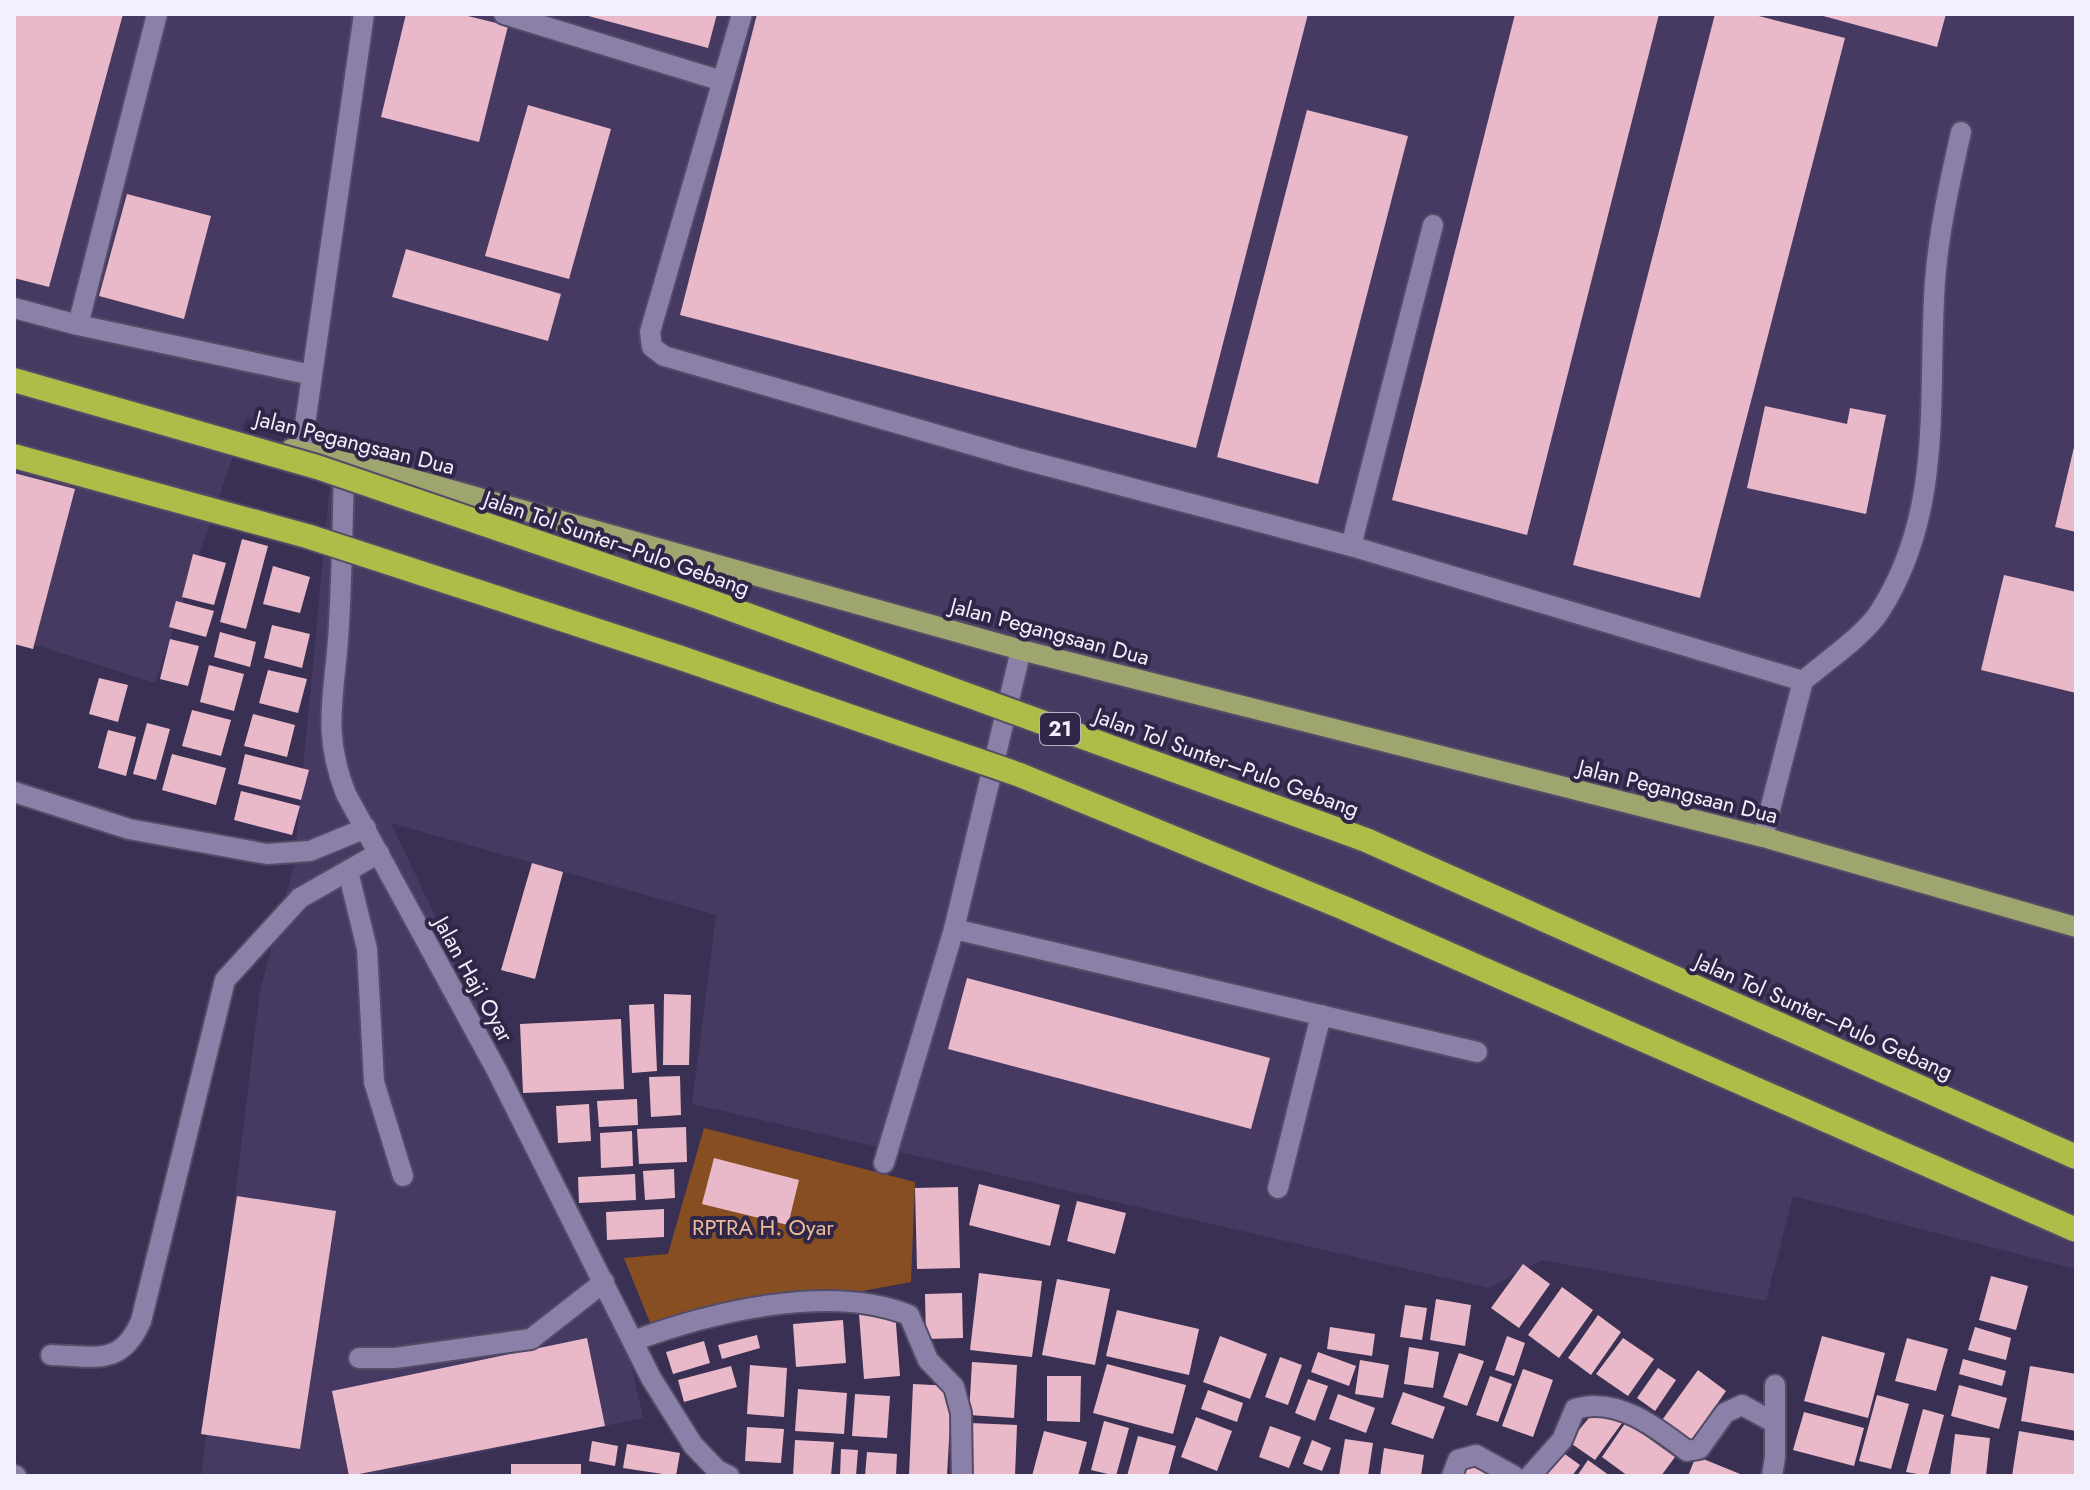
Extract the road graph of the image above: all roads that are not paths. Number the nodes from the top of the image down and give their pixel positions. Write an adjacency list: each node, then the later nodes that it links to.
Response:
1 (157, 14): 9 (street)
2 (364, 14): 10 (street)
3 (504, 14): 5 (street)
4 (742, 14): 5 (street)
5 (722, 81): 15 (street)
6 (1961, 132): 17 (street)
7 (1433, 225): 15 (street)
8 (14, 308): 9 (street)
9 (78, 325): 10 (street)
10 (312, 375): 12 (street)
11 (14, 377): 12 (main road, Jalan Pegangsaan Dua); 27 (highway, Jalan Tol Sunter–Pulo Gebang / 21, bridge)
12 (301, 452): 14 (main road, Jalan Pegangsaan Dua)
13 (14, 456): 31 (highway, bridge)
14 (344, 460): 16 (main road, Jalan Pegangsaan Dua); 19 (street, Jalan Haji Oyar)
15 (1351, 546): 17 (street)
16 (1021, 650): 20 (main road, Jalan Pegangsaan Dua); 24 (street)
17 (1803, 681): 20 (street)
18 (14, 792): 19 (street)
19 (366, 828): 21 (street, Jalan Haji Oyar)
20 (1763, 837): 23 (main road, Jalan Pegangsaan Dua)
21 (379, 853): 22 (street); 32 (street, Jalan Haji Oyar)
22 (348, 871): 29 (street); 34 (street)
23 (2076, 927)
24 (954, 929): 25 (street); 28 (street)
25 (1321, 1015): 26 (street); 30 (street)
26 (1477, 1052)
27 (2076, 1157)
28 (884, 1163)
29 (403, 1176)
30 (1278, 1188)
31 (2076, 1230)
32 (604, 1282): 33 (street, Jalan Haji Oyar); 35 (street)
33 (633, 1341): 38 (street, Jalan Haji Oyar); 39 (street)
34 (51, 1355)
35 (359, 1358)
36 (1775, 1385): 37 (street)
37 (1775, 1423): 42 (street); 43 (street)
38 (717, 1474)
39 (962, 1476)
40 (1452, 1476): 41 (street)
41 (1514, 1476)
42 (1530, 1476)
43 (1772, 1476)

